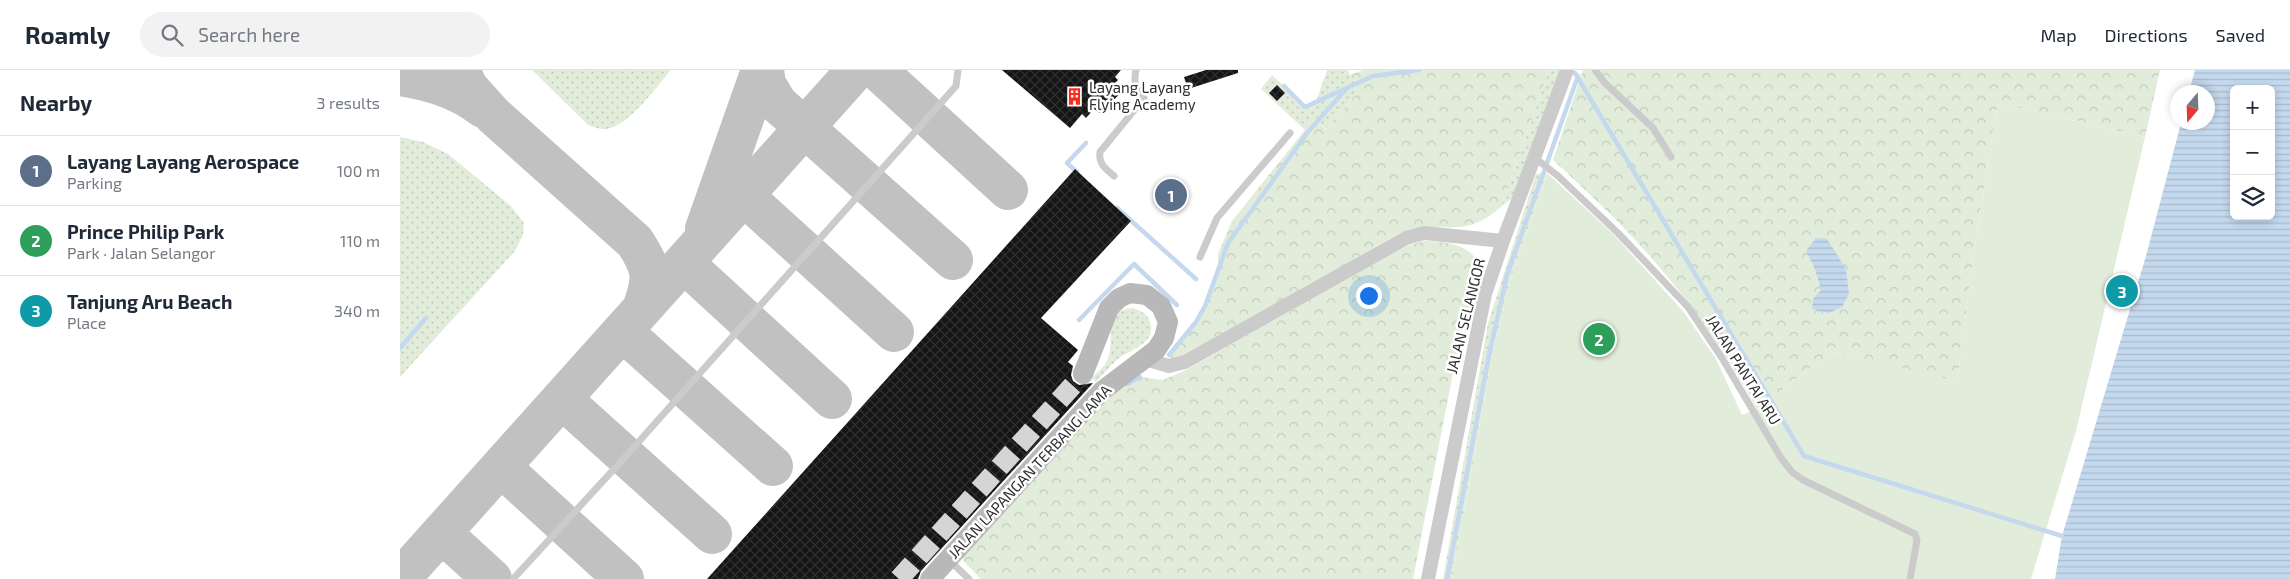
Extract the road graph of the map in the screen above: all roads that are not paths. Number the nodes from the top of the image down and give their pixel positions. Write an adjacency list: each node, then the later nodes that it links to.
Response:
1 (958, 70): 14 (lane)
2 (1136, 70): 8 (lane)
3 (1567, 70): 7 (street, JALAN SELANGOR)
4 (1595, 70): 6 (lane)
5 (1290, 133): 10 (lane)
6 (1671, 157)
7 (1535, 158): 9 (street, JALAN SELANGOR); 18 (lane, JALAN PANTAI ARU)
8 (1114, 176)
9 (1503, 241): 11 (street); 17 (street, JALAN SELANGOR)
10 (1200, 257)
11 (1145, 359): 12 (main road, JALAN LAPANGAN TERBANG LAMA); 13 (main road, JALAN LAPANGAN TERBANG LAMA)
12 (1083, 374)
13 (948, 559): 15 (main road, JALAN LAPANGAN TERBANG LAMA); 16 (lane)
14 (513, 579)
15 (930, 579)
16 (969, 579)
17 (1428, 579)
18 (1910, 579)

